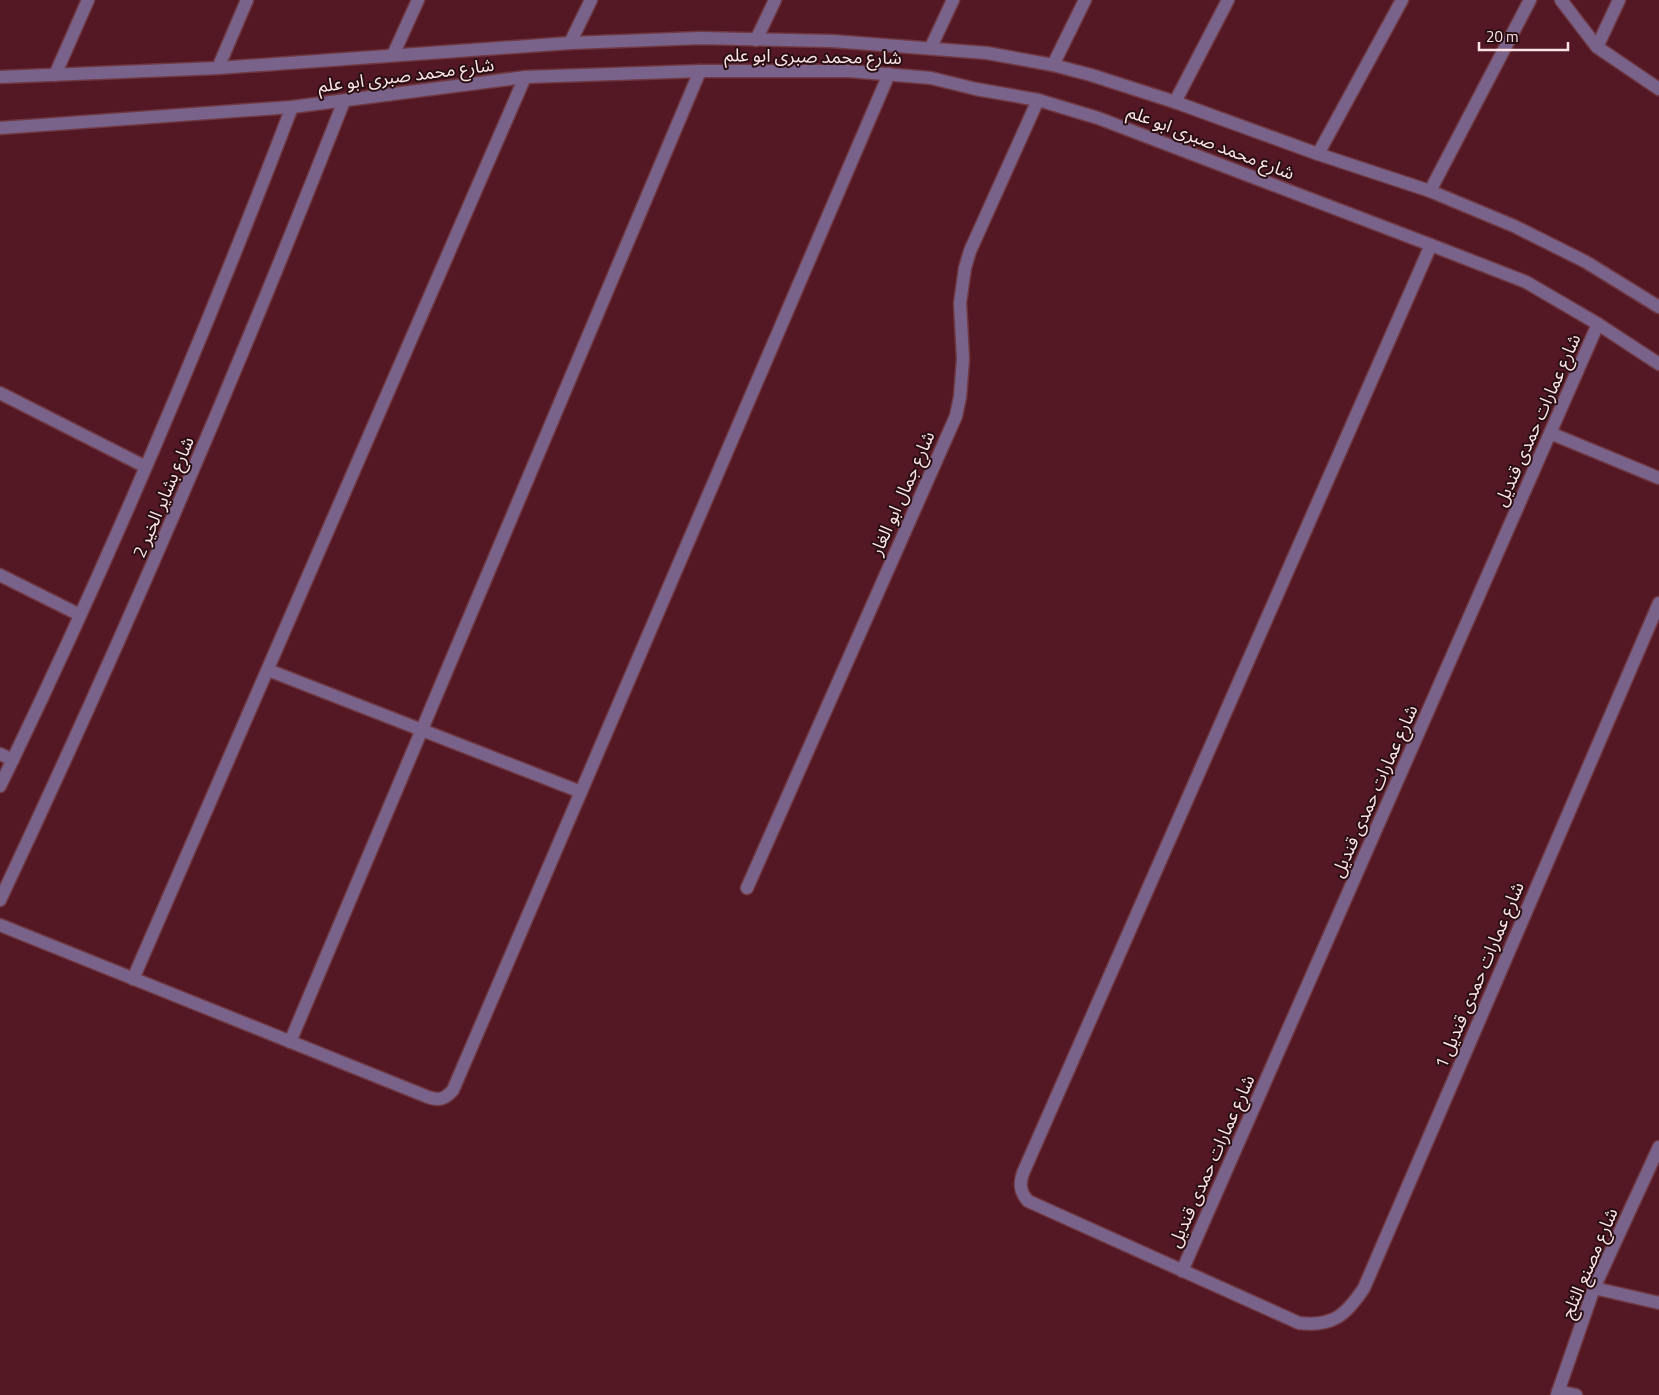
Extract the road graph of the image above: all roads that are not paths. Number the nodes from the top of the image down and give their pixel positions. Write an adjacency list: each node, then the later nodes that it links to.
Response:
1 (88, 0): 21 (street)
2 (247, 0): 19 (street)
3 (418, 0): 17 (street)
4 (591, 0): 14 (street)
5 (775, 0): 13 (street)
6 (954, 0): 16 (street)
7 (1085, 0): 18 (street)
8 (1228, 0): 28 (street)
9 (1402, 0): 31 (street)
10 (1530, 0): 32 (street)
11 (1561, 0): 15 (street)
12 (1619, 0): 15 (street)
13 (756, 40): 14 (street, شارع محمد صبرى ابو علم); 16 (street, شارع محمد صبرى ابو علم)
14 (570, 42): 17 (street, شارع محمد صبرى ابو علم)
15 (1597, 46): 25 (street)
16 (930, 47): 18 (street, شارع محمد صبرى ابو علم)
17 (393, 55): 19 (street, شارع محمد صبرى ابو علم)
18 (1053, 64): 28 (street, شارع محمد صبرى ابو علم)
19 (218, 68): 21 (street, شارع محمد صبرى ابو علم)
20 (700, 71): 22 (street, شارع محمد صبرى ابو علم); 24 (street, شارع محمد صبرى ابو علم); 45 (street)
21 (55, 74): 23 (street, شارع محمد صبرى ابو علم)
22 (890, 74): 26 (street, شارع محمد صبرى ابو علم); 49 (street)
23 (0, 77)
24 (525, 77): 27 (street, شارع محمد صبرى ابو علم); 44 (street)
25 (1659, 89)
26 (1038, 100): 33 (street, شارع محمد صبرى ابو علم); 50 (street, شارع جمال ابو الغار)
27 (344, 101): 29 (street, شارع محمد صبرى ابو علم); 51 (street, شارع بشاير الخير 2)
28 (1175, 102): 31 (street, شارع محمد صبرى ابو علم)
29 (292, 107): 30 (street, شارع محمد صبرى ابو علم); 39 (street, شارع بشاير الخير 2)
30 (0, 128)
31 (1318, 154): 32 (street, شارع محمد صبرى ابو علم)
32 (1430, 191): 34 (street, شارع محمد صبرى ابو علم)
33 (1432, 245): 35 (street, شارع محمد صبرى ابو علم); 56 (street)
34 (1659, 307)
35 (1598, 324): 36 (street, شارع محمد صبرى ابو علم); 38 (street, شارع عمارات حمدى قنديل)
36 (1659, 364)
37 (0, 393): 39 (street)
38 (1550, 433): 40 (street); 56 (street, شارع عمارات حمدى قنديل)
39 (146, 467): 43 (street, شارع بشاير الخير 2)
40 (1659, 478)
41 (0, 575): 43 (street)
42 (1659, 603): 56 (street, شارع عمارات حمدى قنديل 1)
43 (80, 615): 47 (street, شارع بشاير الخير 2)
44 (268, 670): 45 (street); 53 (street)
45 (422, 730): 49 (street); 54 (street)
46 (0, 754): 47 (street)
47 (13, 760): 48 (street, شارع بشاير الخير 2)
48 (0, 786)
49 (581, 792): 54 (street)
50 (747, 888)
51 (0, 900)
52 (0, 925): 53 (street)
53 (133, 979): 54 (street)
54 (290, 1042)
55 (1659, 1147): 57 (street, شارع مصنع الثلج)
56 (1182, 1271)
57 (1594, 1288): 58 (street); 59 (street, شارع مصنع الثلج)
58 (1659, 1303)
59 (1557, 1393): 60 (street)
60 (1576, 1395)

